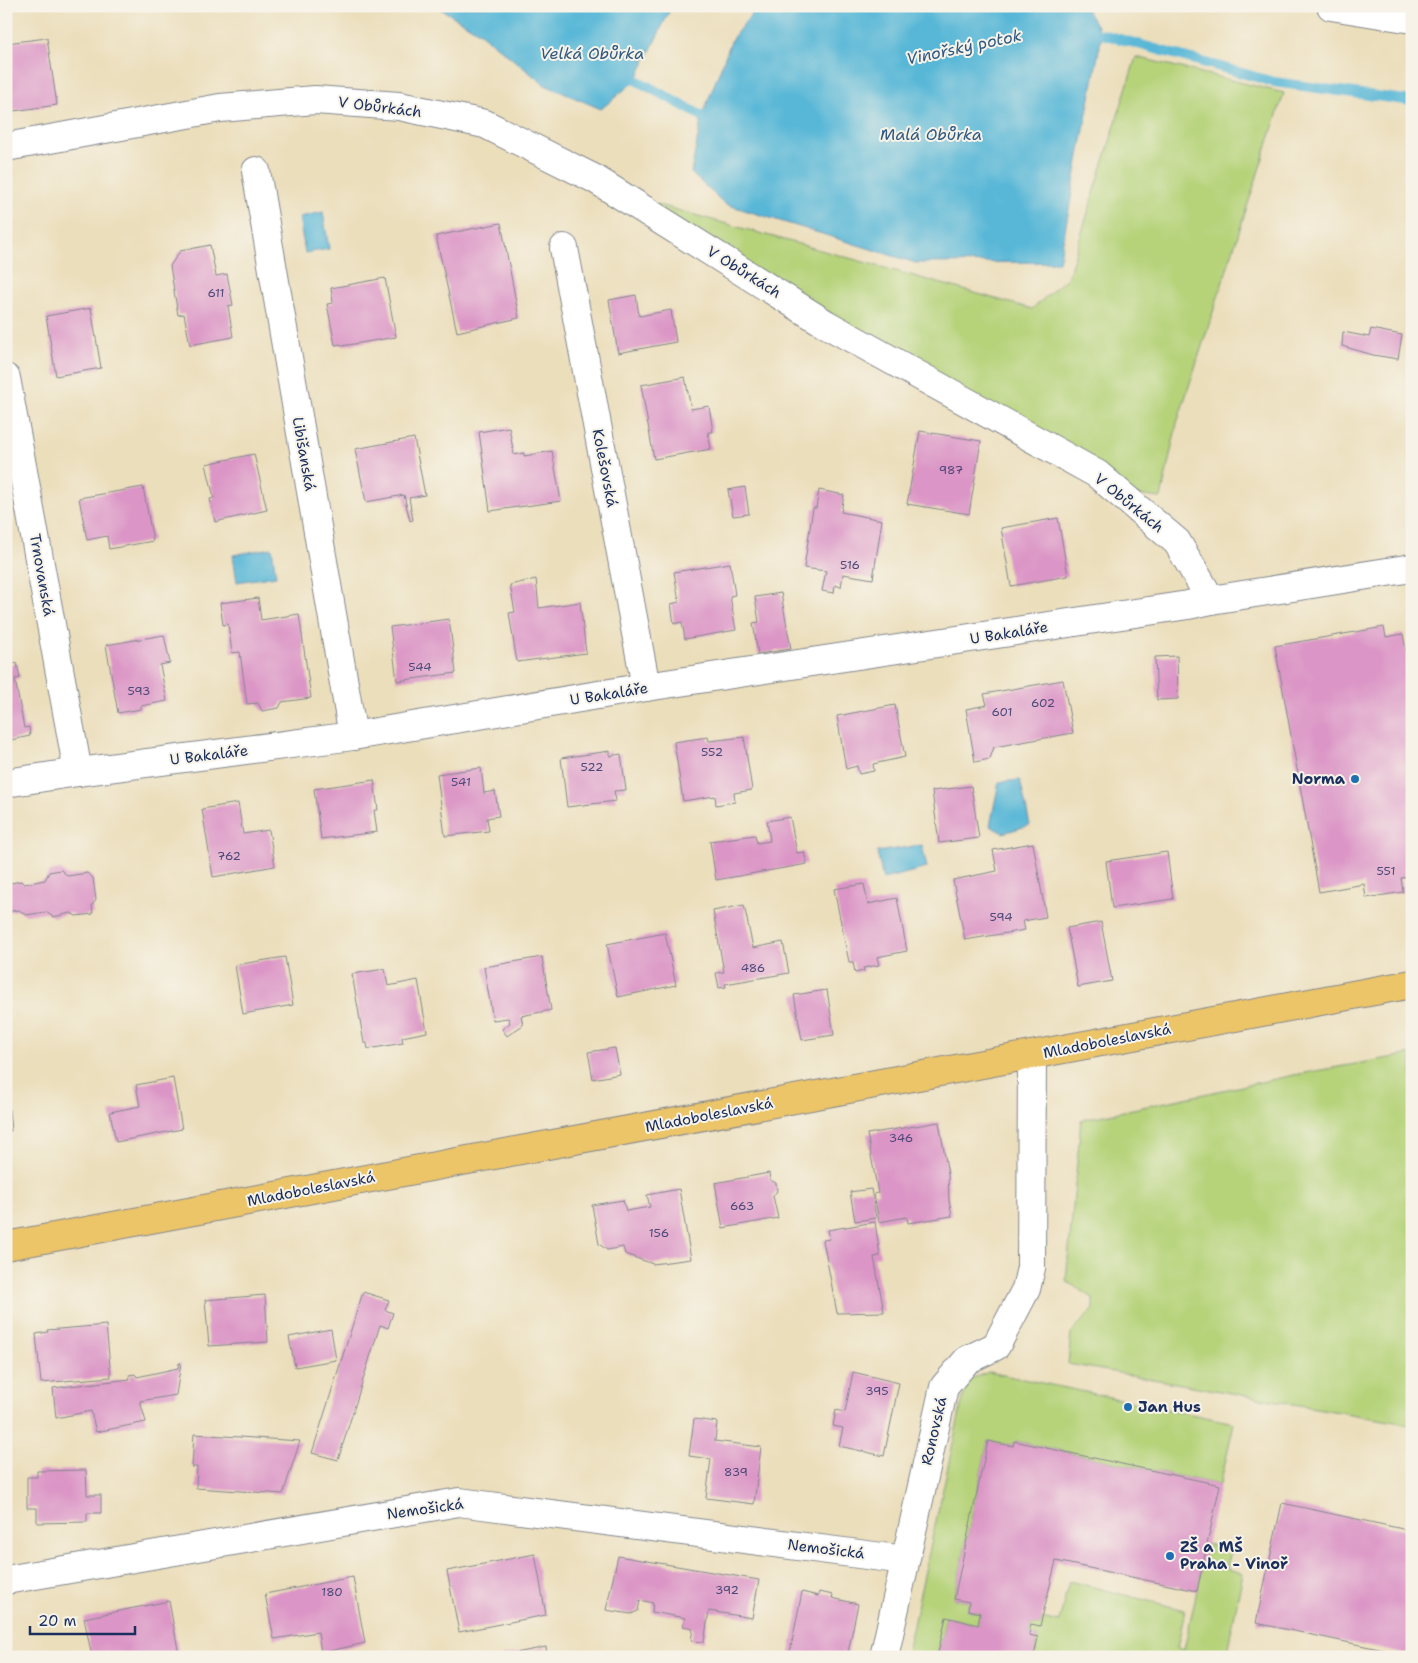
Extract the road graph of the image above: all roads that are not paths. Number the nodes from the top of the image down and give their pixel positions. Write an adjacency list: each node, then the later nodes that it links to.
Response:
1 (1330, 6): 2 (street)
2 (1412, 19)
3 (6, 147): 8 (street, V Obůrkách)
4 (256, 171): 10 (street, Libišanská)
5 (564, 248): 9 (street, Kolešovská)
6 (6, 378): 11 (street, Trnovanská)
7 (1412, 568): 8 (street)
8 (1211, 600): 9 (street, U Bakaláře)
9 (646, 687): 10 (street, U Bakaláře)
10 (353, 736): 11 (street, U Bakaláře)
11 (78, 772): 12 (street, U Bakaláře)
12 (6, 783)
13 (1412, 984): 14 (main road, Mladoboleslavská)
14 (1032, 1055): 15 (main road, Mladoboleslavská); 16 (street, Ronovská)
15 (6, 1246)
16 (905, 1560): 17 (street, Nemošická); 18 (street, Ronovská)
17 (6, 1580)
18 (884, 1657)

